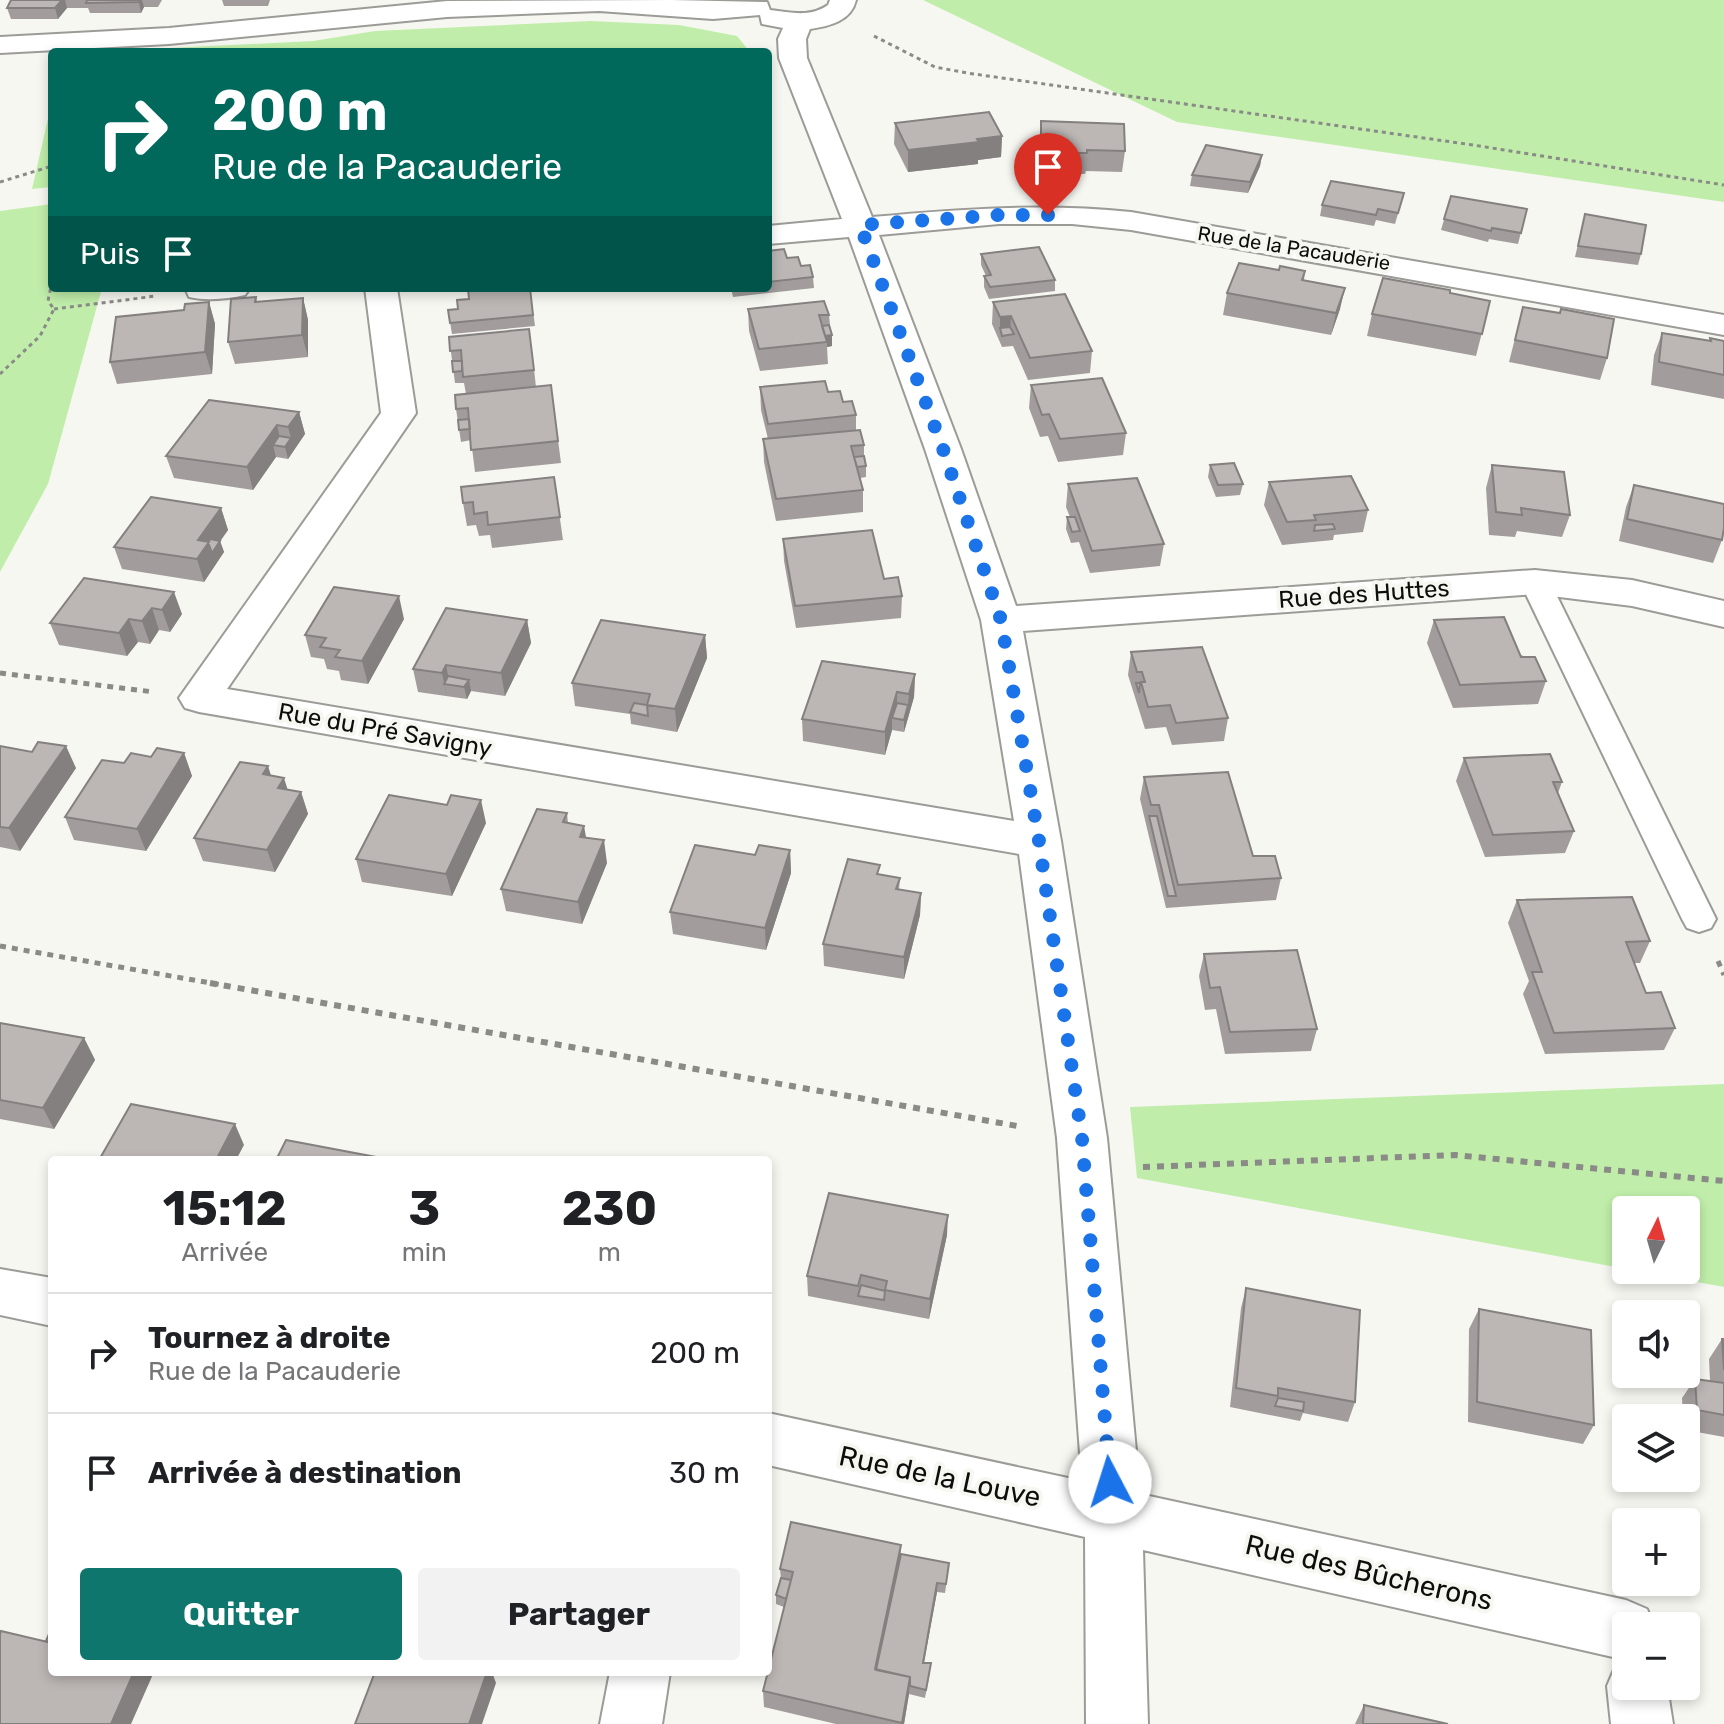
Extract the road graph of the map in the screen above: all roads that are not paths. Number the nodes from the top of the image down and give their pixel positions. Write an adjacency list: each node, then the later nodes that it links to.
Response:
1 (757, 4): 2 (street); 3 (street)
2 (392, 7): 4 (street)
3 (826, 12): 5 (street)
4 (0, 45)
5 (860, 225): 6 (street); 8 (street, Rue de la Pacauderie); 11 (street)
6 (772, 235)
7 (382, 292): 12 (street, Rue du Pré Savigny)
8 (1724, 325)
9 (1535, 582): 10 (street, Rue des Huttes); 11 (street, Rue des Huttes); 13 (lane)
10 (1724, 614)
11 (1001, 620): 12 (street)
12 (1039, 841): 17 (street)
13 (1699, 919)
14 (0, 1292): 15 (street)
15 (48, 1301)
16 (772, 1440): 17 (street, Rue de la Louve)
17 (1113, 1513): 18 (street, Rue des Bûcherons); 22 (street)
18 (1612, 1627)
19 (639, 1676): 21 (street)
20 (1639, 1700): 23 (street)
21 (631, 1724)
22 (1117, 1724)
23 (1642, 1724)

